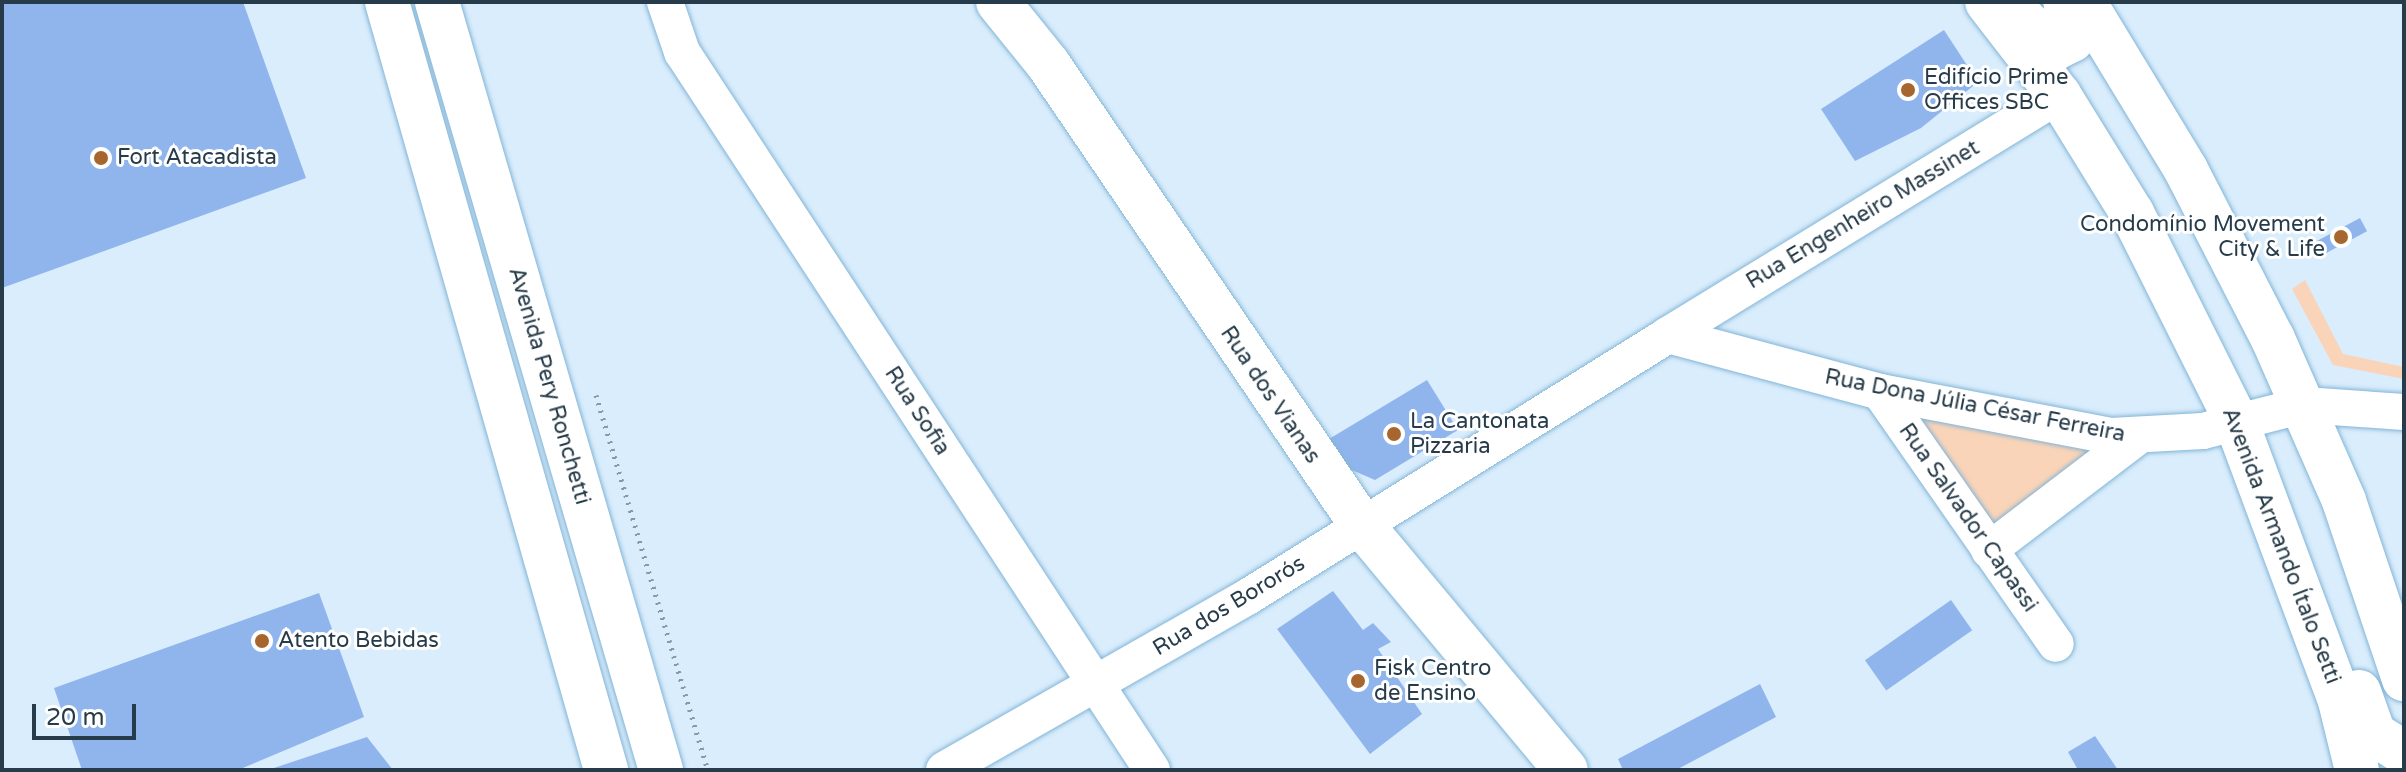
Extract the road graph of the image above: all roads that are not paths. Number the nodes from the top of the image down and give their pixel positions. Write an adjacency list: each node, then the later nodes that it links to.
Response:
1 (387, 2): 25 (main road)
2 (437, 2): 26 (main road, Avenida Pery Ronchetti)
3 (665, 2): 23 (street, Rua Sofia)
4 (998, 2): 19 (main road, Rua dos Vianas)
5 (1987, 2): 9 (main road, Avenida Armando Ítalo Setti)
6 (2008, 2): 7 (main road)
7 (2065, 2)
8 (2084, 2): 12 (main road)
9 (2059, 95): 10 (main road, Avenida Armando Ítalo Setti); 11 (street, Rua Engenheiro Massinet)
10 (2085, 135): 12 (main road); 16 (main road, Avenida Armando Ítalo Setti)
11 (1668, 335): 13 (street, Rua Dona Júlia César Ferreira); 19 (street)
12 (2273, 339): 14 (main road)
13 (1880, 392): 17 (street, Rua Dona Júlia César Ferreira); 20 (street, Rua Salvador Capassi)
14 (2304, 405): 15 (street, Rua Dona Júlia César Ferreira); 16 (street, Rua Dona Júlia César Ferreira); 22 (main road)
15 (2404, 412)
16 (2236, 421): 17 (street, Rua Dona Júlia César Ferreira); 18 (main road, Avenida Armando Ítalo Setti)
17 (2136, 438): 20 (street)
18 (2274, 515): 24 (main road); 30 (main road, Avenida Armando Ítalo Setti)
19 (1361, 524): 23 (street, Rua dos Bororós); 29 (main road, Rua dos Vianas)
20 (1989, 550): 21 (street, Rua Salvador Capassi)
21 (2056, 644)
22 (2404, 679)
23 (1095, 685): 27 (street, Rua dos Bororós); 28 (street, Rua Sofia)
24 (2404, 753)
25 (606, 770)
26 (661, 770)
27 (944, 770)
28 (1152, 770)
29 (1566, 770)
30 (2357, 770)

